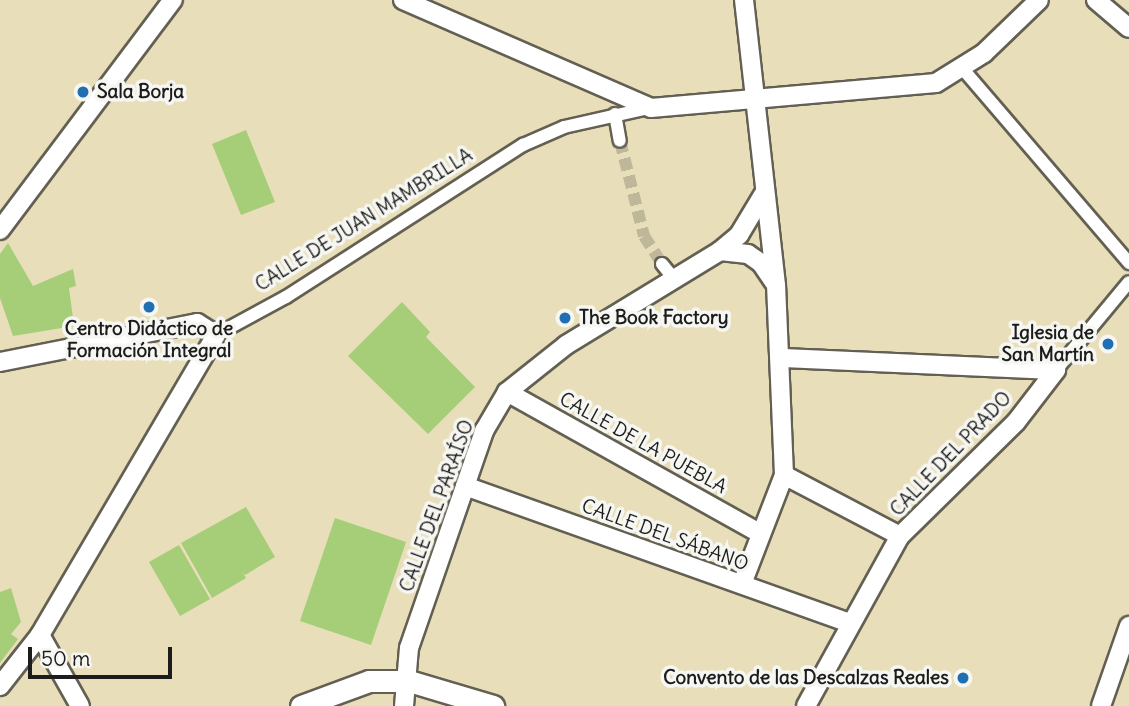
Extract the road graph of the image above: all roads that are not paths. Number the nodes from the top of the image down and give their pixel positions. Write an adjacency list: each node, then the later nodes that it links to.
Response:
1 (173, 0): 13 (street)
2 (404, 0): 9 (street)
3 (744, 0): 8 (street)
4 (1040, 0): 7 (street, CALLE DE JUAN MAMBRILLA)
5 (1096, 0): 6 (street)
6 (1129, 28)
7 (961, 68): 8 (street, CALLE DE JUAN MAMBRILLA); 15 (street)
8 (753, 100): 9 (street, CALLE DE JUAN MAMBRILLA); 12 (street)
9 (651, 108): 10 (street, CALLE DE JUAN MAMBRILLA)
10 (615, 114): 11 (street); 20 (street, CALLE DE JUAN MAMBRILLA)
11 (620, 141)
12 (763, 195): 14 (street, CALLE DEL PARAÍSO); 19 (street)
13 (0, 230)
14 (720, 251): 17 (street, CALLE DEL PARAÍSO); 19 (street)
15 (1129, 263)
16 (662, 264): 17 (street)
17 (674, 279): 24 (street, CALLE DEL PARAÍSO)
18 (1129, 282): 23 (street, CALLE DEL PRADO)
19 (776, 285): 21 (street)
20 (216, 335): 22 (street); 32 (street)
21 (781, 358): 23 (street); 25 (street)
22 (0, 362)
23 (1056, 370): 28 (street, CALLE DEL PRADO)
24 (507, 391): 26 (street, CALLE DEL PARAÍSO); 27 (street, CALLE DE LA PUEBLA)
25 (784, 475): 27 (street); 28 (street)
26 (465, 486): 29 (street, CALLE DEL SÁBANO); 33 (street, CALLE DEL PARAÍSO)
27 (758, 532): 29 (street)
28 (900, 536): 30 (street, CALLE DEL PRADO)
29 (741, 584): 30 (street, CALLE DEL SÁBANO)
30 (850, 623): 39 (street, CALLE DEL PRADO)
31 (1129, 626): 40 (street)
32 (40, 635): 34 (street); 35 (street)
33 (410, 681): 36 (street); 37 (street, CALLE DEL PARAÍSO); 38 (street)
34 (0, 686)
35 (80, 706)
36 (300, 706)
37 (404, 706)
38 (493, 706)
39 (806, 706)
40 (1101, 706)

